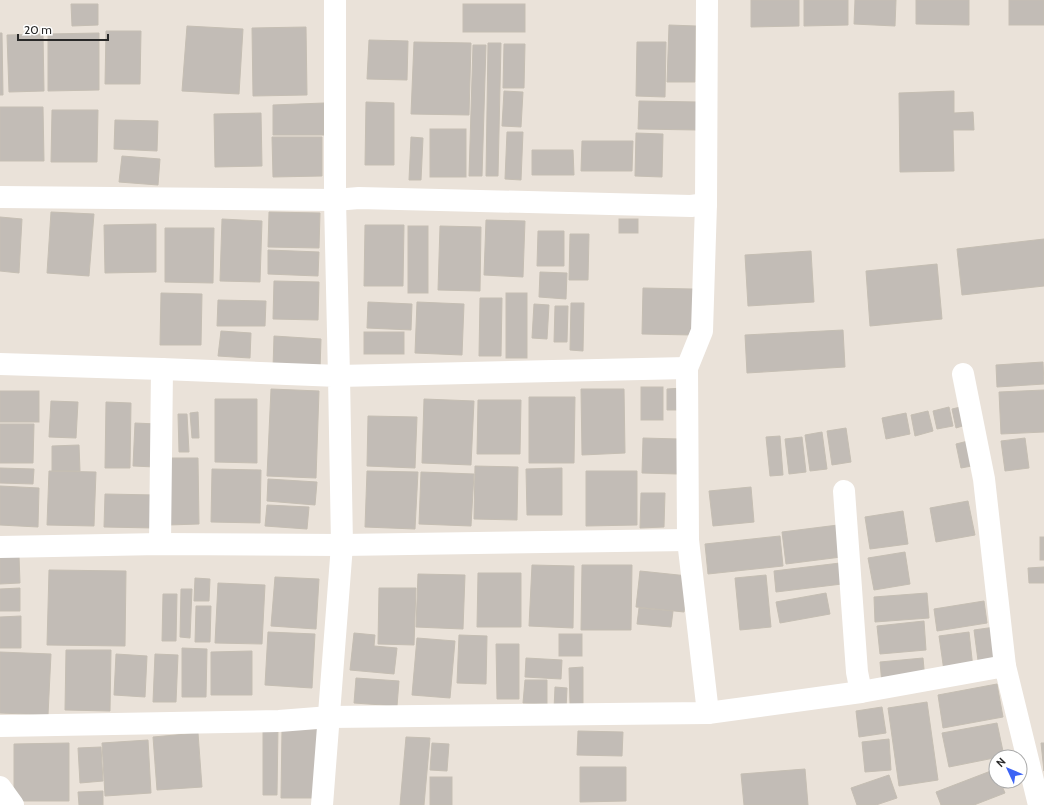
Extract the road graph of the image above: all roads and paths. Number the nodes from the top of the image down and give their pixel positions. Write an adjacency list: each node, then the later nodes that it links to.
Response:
1 (335, 0): 4 (street)
2 (708, 0): 5 (street)
3 (0, 197): 4 (street)
4 (335, 200): 5 (street); 10 (street)
5 (706, 204): 7 (street)
6 (0, 364): 8 (street)
7 (687, 368): 10 (street); 12 (street)
8 (162, 369): 10 (street); 13 (street)
9 (963, 374): 16 (street)
10 (339, 376): 14 (street)
11 (844, 491): 17 (street)
12 (688, 540): 14 (street); 18 (street)
13 (160, 544): 14 (street); 15 (street)
14 (342, 545): 19 (street)
15 (0, 547)
16 (1005, 666): 17 (street); 24 (street)
17 (861, 692): 18 (street)
18 (708, 713): 19 (street)
19 (330, 717): 20 (street); 23 (street)
20 (0, 726)
21 (0, 787): 22 (street)
22 (13, 805)
23 (322, 805)
24 (1039, 805)

